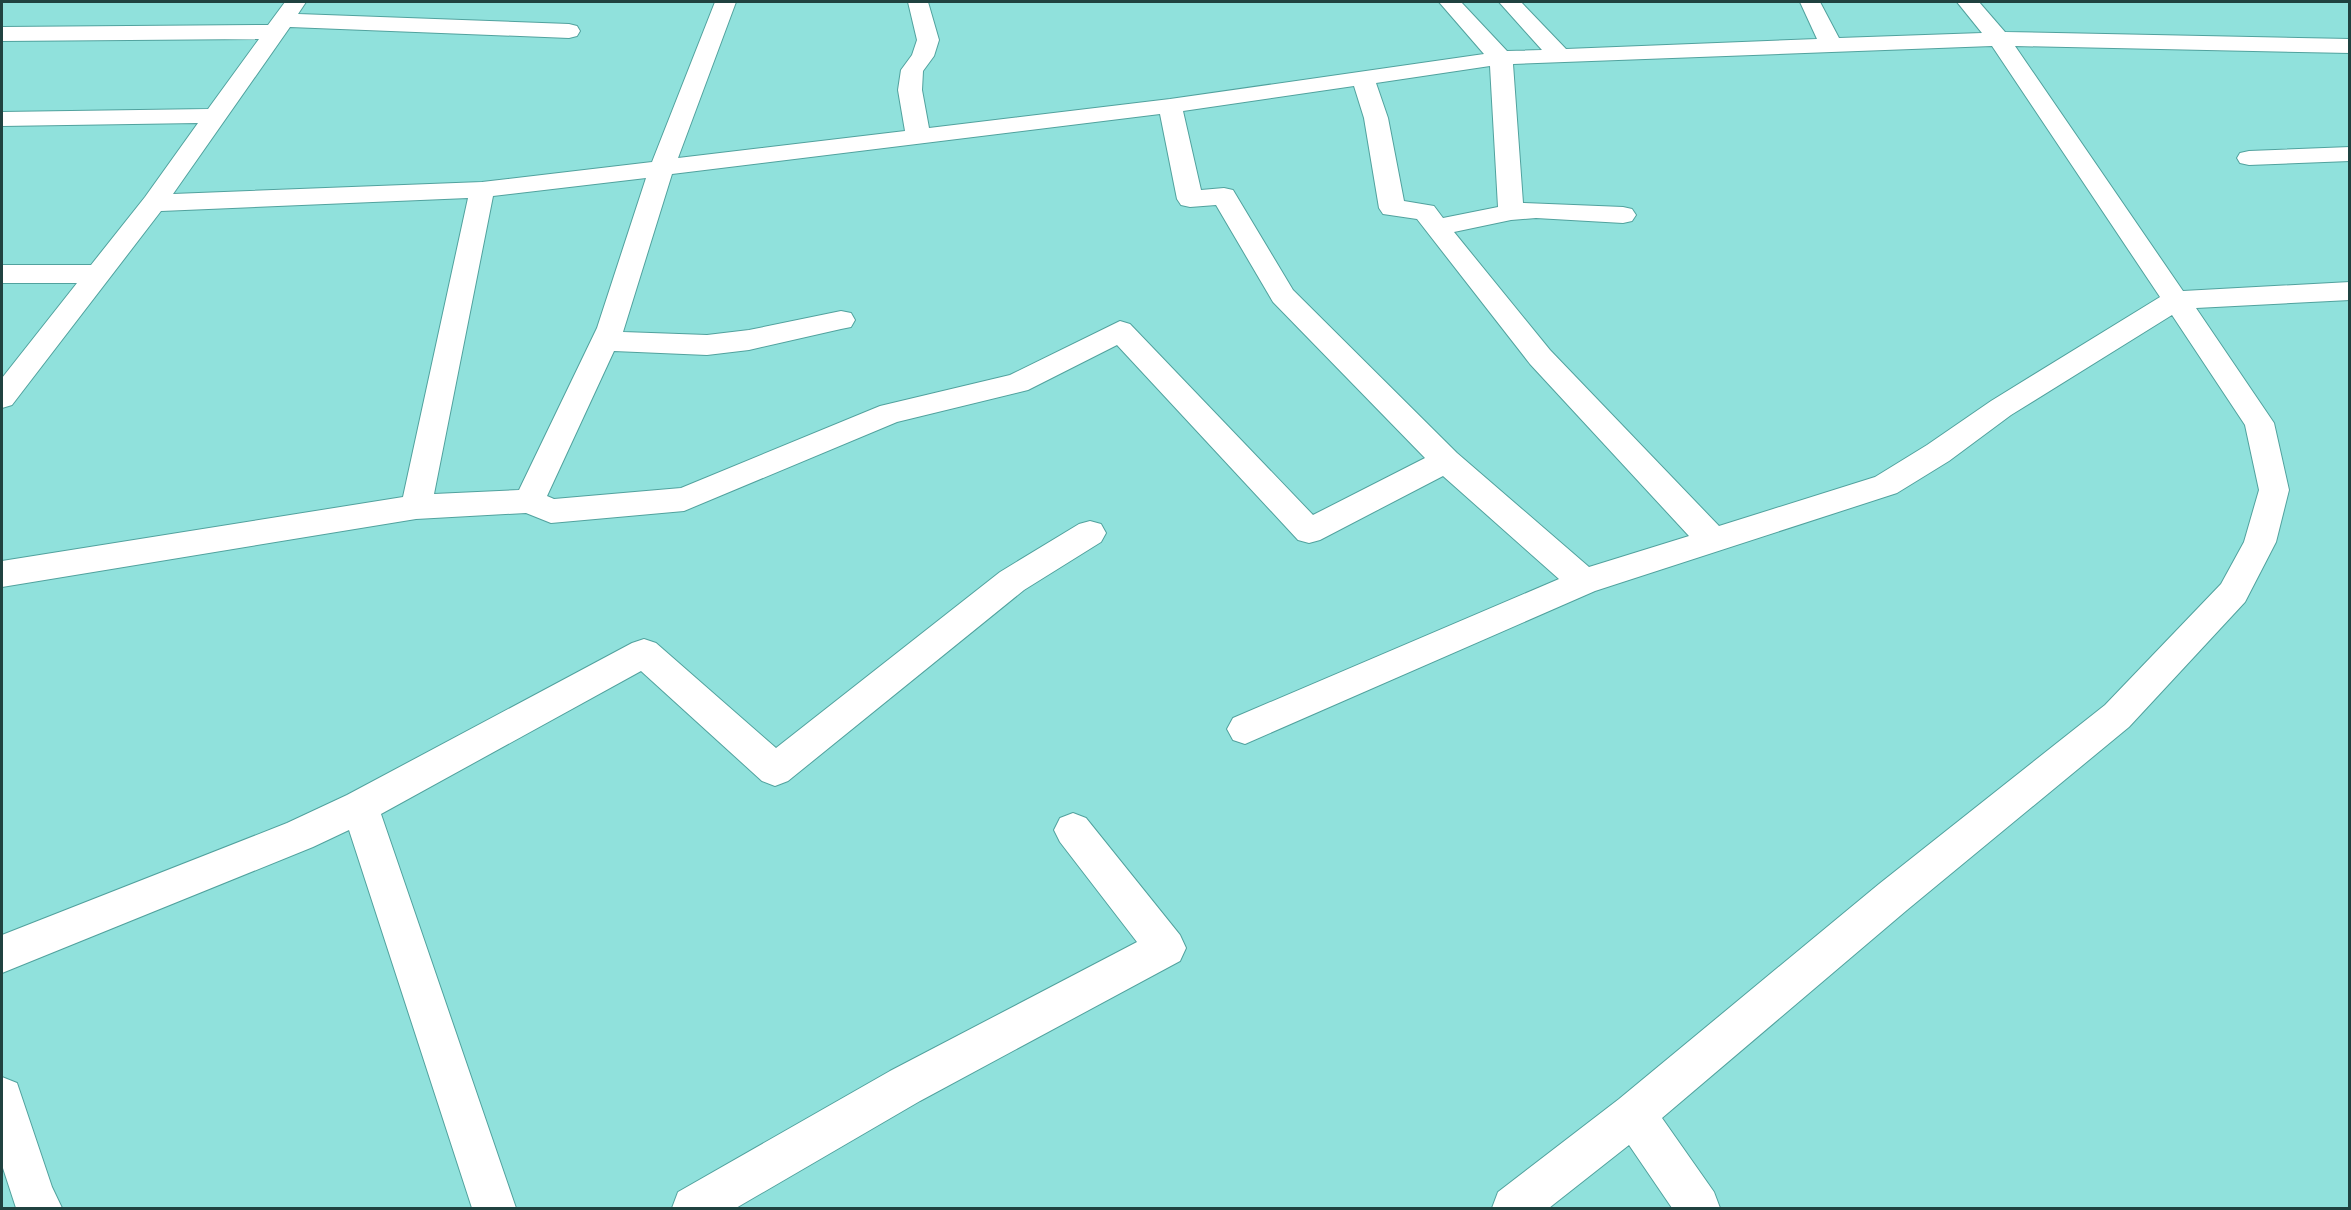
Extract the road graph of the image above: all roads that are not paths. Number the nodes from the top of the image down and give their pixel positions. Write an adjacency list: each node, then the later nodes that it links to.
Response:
1 (725, 2): 22 (street)
2 (918, 2): 19 (street)
3 (1449, 2): 14 (street)
4 (1509, 2): 13 (street)
5 (1810, 2): 11 (street)
6 (1968, 2): 10 (street)
7 (284, 18): 8 (street); 9 (street); 17 (street)
8 (569, 31)
9 (2, 34)
10 (1999, 39): 11 (street); 12 (street); 31 (street)
11 (1831, 45): 13 (street)
12 (2349, 46)
13 (1560, 56): 14 (street)
14 (1502, 58): 15 (street); 25 (street)
15 (1363, 78): 16 (street); 27 (street)
16 (1170, 106): 19 (street); 35 (street)
17 (214, 116): 18 (street); 24 (street)
18 (2, 119)
19 (918, 137): 22 (street)
20 (2349, 154): 21 (street)
21 (2249, 158)
22 (662, 168): 23 (street); 33 (street)
23 (482, 190): 24 (street); 37 (street)
24 (154, 203): 29 (street)
25 (1511, 212): 26 (street); 27 (street)
26 (1623, 215)
27 (1437, 227): 39 (street)
28 (2, 274): 29 (street)
29 (98, 274): 34 (street)
30 (2349, 291): 31 (street)
31 (2176, 300): 39 (street); 47 (street)
32 (841, 320): 33 (street)
33 (605, 341): 36 (street)
34 (2, 398)
35 (1446, 461): 36 (street); 41 (street)
36 (529, 501): 37 (street)
37 (416, 507): 40 (street)
38 (1090, 533): 43 (street)
39 (1712, 540): 41 (street)
40 (2, 574)
41 (1584, 582): 42 (street)
42 (1245, 729)
43 (360, 807): 45 (street); 49 (street)
44 (1073, 830): 50 (street)
45 (2, 954)
46 (3, 1110): 48 (street)
47 (1634, 1114): 51 (street); 52 (street)
48 (40, 1209)
49 (494, 1209)
50 (694, 1209)
51 (1514, 1209)
52 (1698, 1209)

